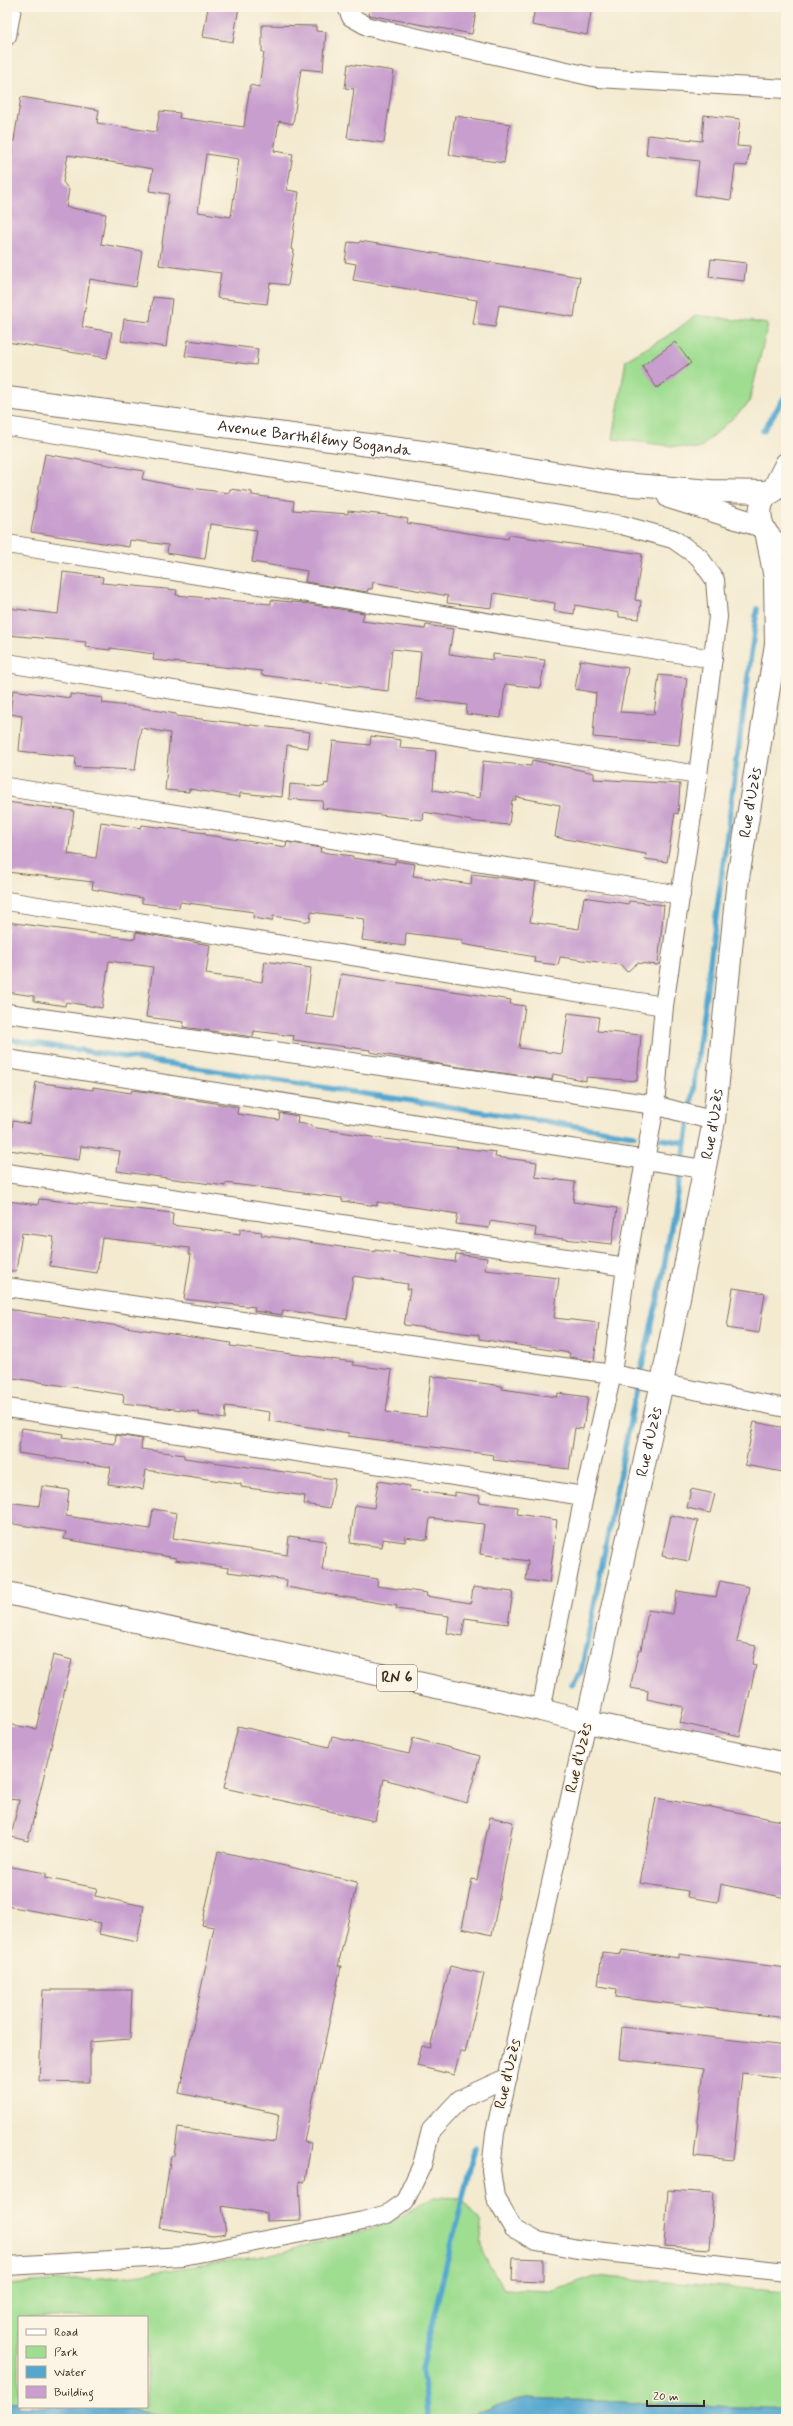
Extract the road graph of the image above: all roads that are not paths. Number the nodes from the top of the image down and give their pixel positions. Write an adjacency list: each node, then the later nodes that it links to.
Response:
1 (12, 7): 3 (street)
2 (347, 7): 4 (street)
3 (7, 36)
4 (786, 89)
5 (7, 398): 8 (main road, Avenue Barthélémy Boganda)
6 (7, 426): 15 (street)
7 (786, 464): 9 (main road)
8 (621, 484): 9 (main road, Avenue Barthélémy Boganda); 10 (main road, Avenue Barthélémy Boganda)
9 (779, 489): 10 (main road, Rue d'Uzès)
10 (765, 531): 12 (main road, Avenue Barthélémy Boganda); 14 (main road, Rue d'Uzès)
11 (7, 544): 15 (street)
12 (786, 548)
13 (786, 618): 14 (main road, Rue d'Uzès)
14 (776, 644): 25 (main road, Rue d'Uzès)
15 (713, 660): 17 (street)
16 (7, 663): 17 (street)
17 (698, 775): 19 (street)
18 (7, 787): 19 (street)
19 (681, 895): 21 (street)
20 (7, 901): 21 (street)
21 (664, 1006): 24 (street)
22 (7, 1013): 24 (street)
23 (7, 1059): 26 (street)
24 (654, 1105): 25 (street); 26 (street)
25 (714, 1121): 27 (main road, Rue d'Uzès)
26 (646, 1160): 27 (street); 29 (street)
27 (702, 1169): 32 (main road, Rue d'Uzès)
28 (7, 1173): 29 (street)
29 (626, 1266): 31 (street)
30 (7, 1287): 31 (street)
31 (612, 1374): 32 (street); 35 (street)
32 (662, 1383): 34 (street); 38 (main road, Rue d'Uzès)
33 (7, 1408): 35 (street)
34 (786, 1408)
35 (584, 1496): 37 (street)
36 (7, 1593): 37 (main road, RN 6)
37 (541, 1710): 38 (main road, RN 6)
38 (587, 1722): 39 (main road, RN 6); 40 (street, Rue d'Uzès)
39 (786, 1764)
40 (508, 2077): 41 (street); 42 (street, Rue d'Uzès)
41 (7, 2266)
42 (786, 2272)

